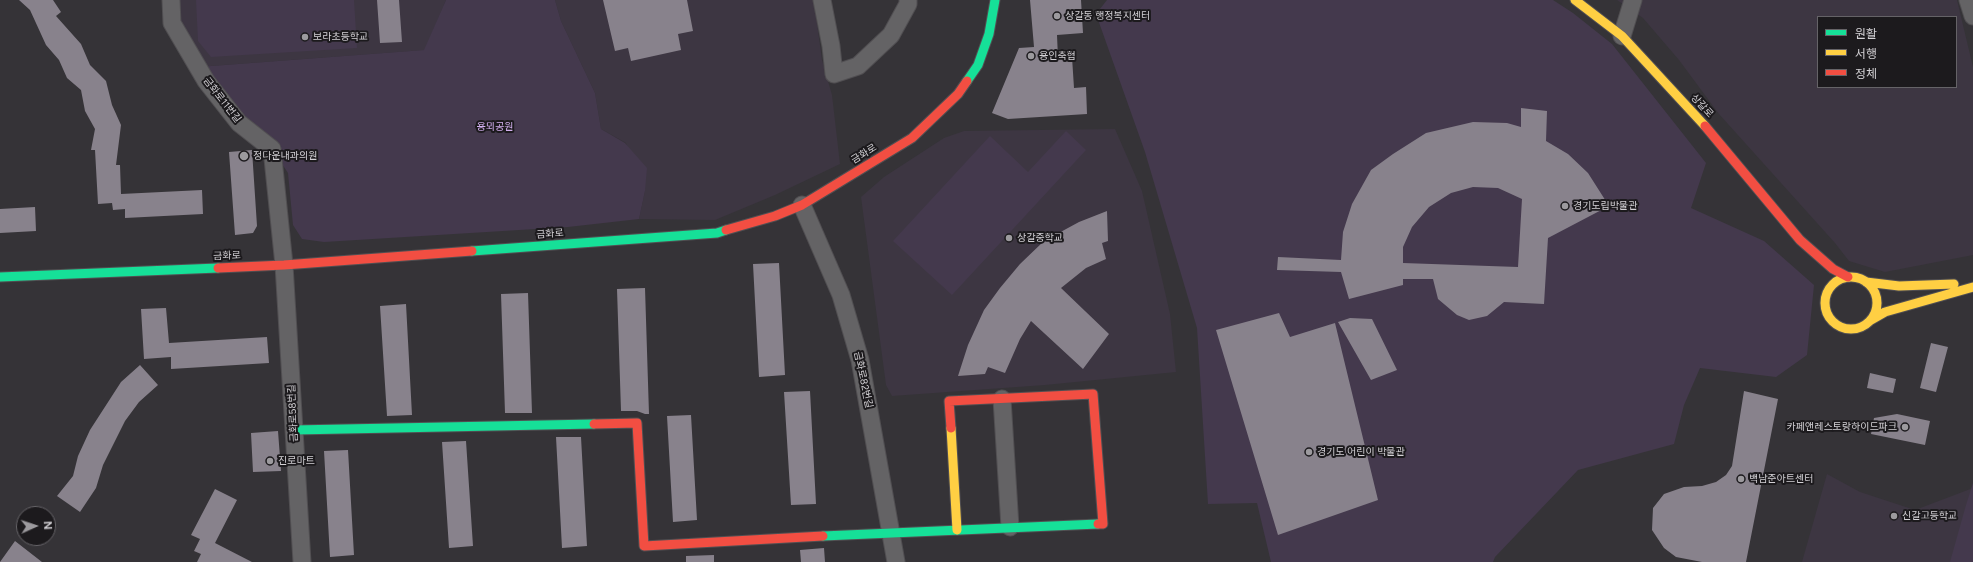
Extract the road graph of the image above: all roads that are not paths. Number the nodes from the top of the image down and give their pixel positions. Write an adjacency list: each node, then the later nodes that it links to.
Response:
1 (171, 0): 12 (street, 금화로11번길)
2 (822, 0): 3 (street)
3 (908, 0)
4 (995, 0): 10 (street, 금화로)
5 (1575, 0): 9 (street, 상갈로)
6 (1633, 0): 9 (street)
7 (1968, 0): 8 (street)
8 (1973, 16)
9 (1622, 36): 11 (street, 상갈로)
10 (802, 205): 12 (street, 금화로); 25 (street, 금화로82번길)
11 (1800, 240): 13 (street, 상갈로); 15 (street, 상갈로)
12 (284, 265): 14 (street, 금화로); 22 (street, 금화로58번길)
13 (1815, 267)
14 (0, 277)
15 (1848, 277): 16 (street); 19 (street)
16 (1866, 282): 18 (street); 20 (street)
17 (1823, 286): 19 (street)
18 (1973, 286): 20 (street)
19 (1826, 295): 20 (street)
20 (1871, 320)
21 (1002, 399): 23 (street); 23 (street); 24 (street)
22 (294, 430): 25 (street); 26 (street, 금화로58번길)
23 (1010, 527): 24 (street)
24 (957, 530): 25 (street)
25 (891, 532): 27 (street, 금화로82번길)
26 (302, 562)
27 (896, 562)

